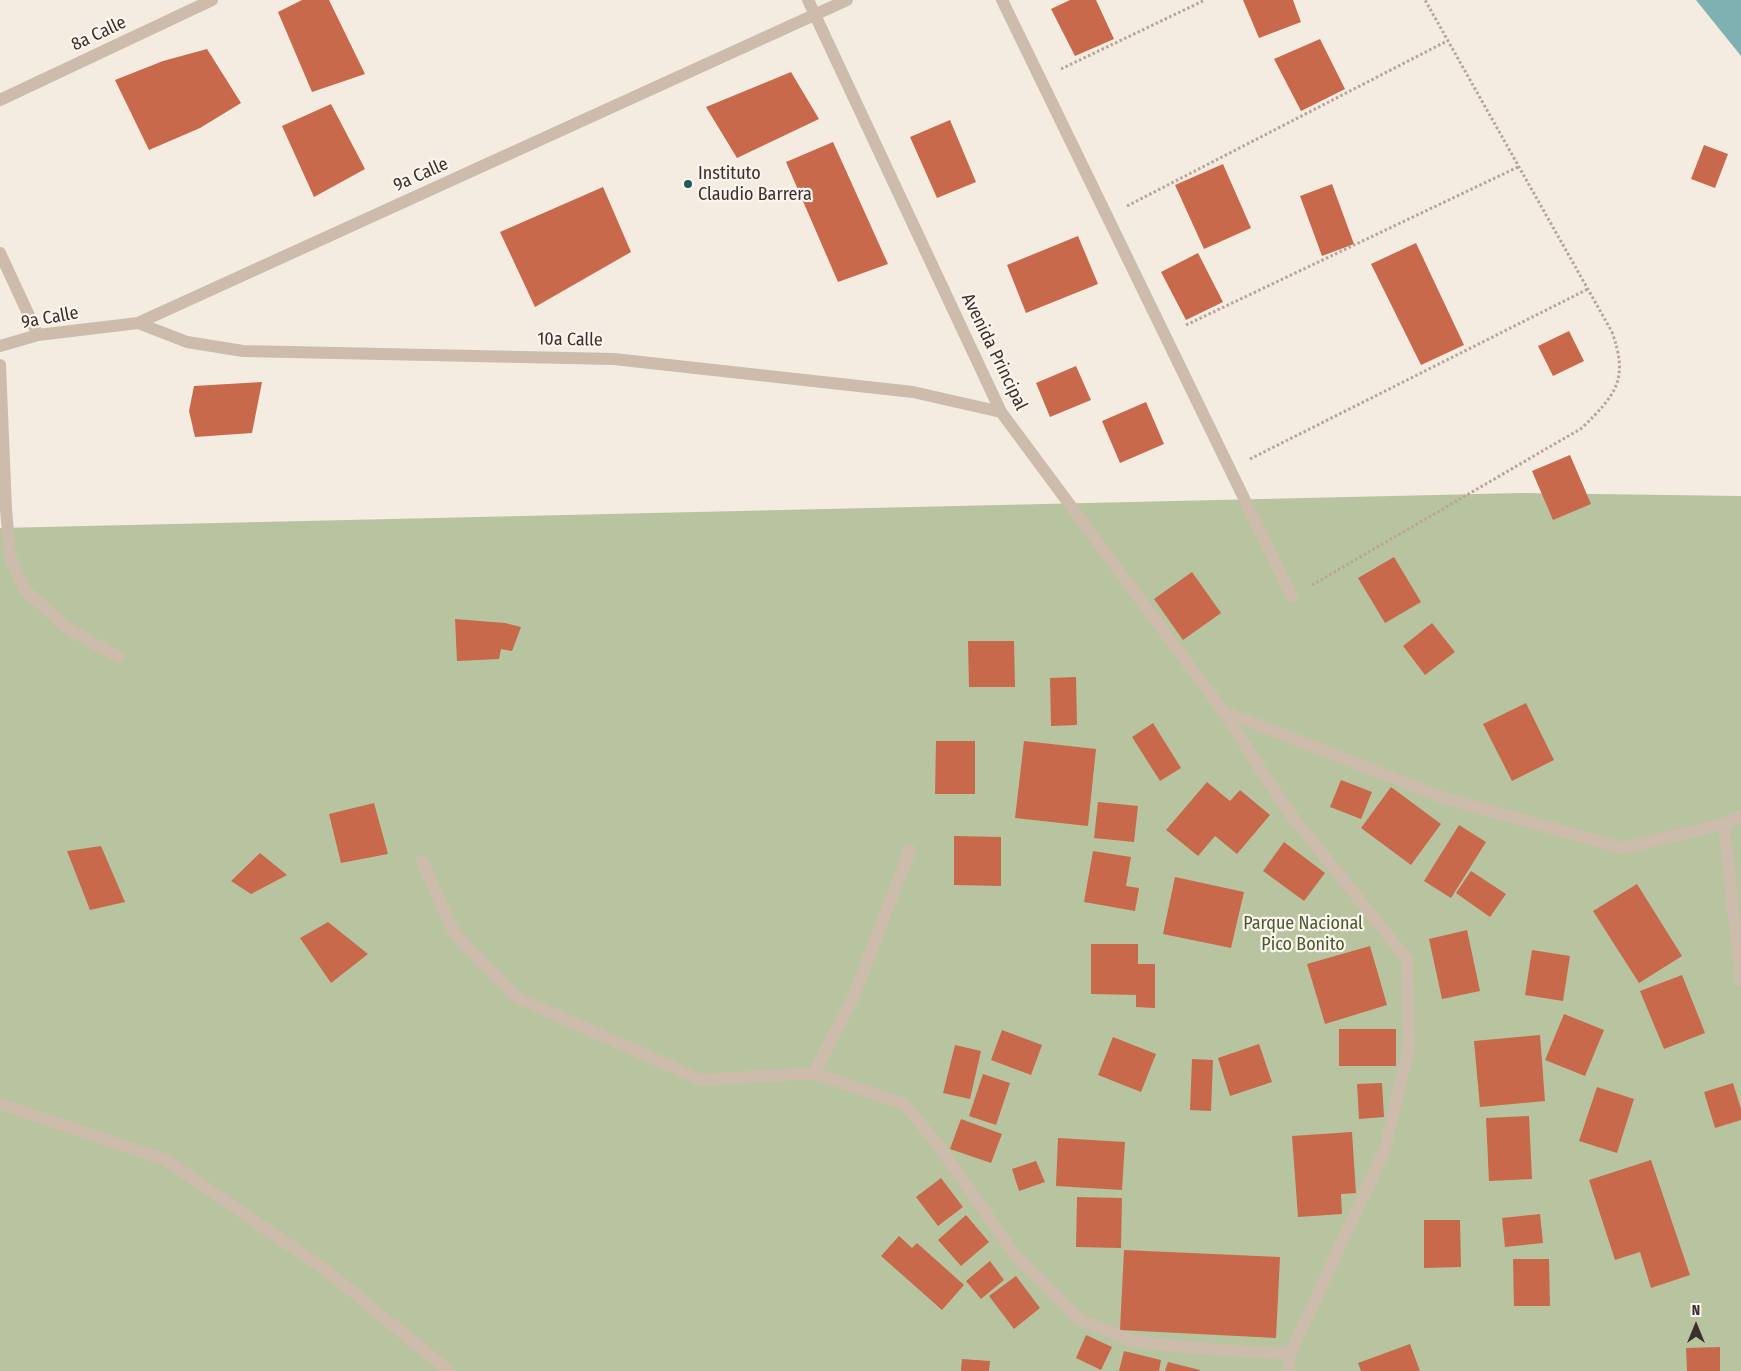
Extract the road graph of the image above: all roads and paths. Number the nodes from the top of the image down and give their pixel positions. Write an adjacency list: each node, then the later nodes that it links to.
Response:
1 (212, 0): 10 (street, 8a Calle)
2 (808, 0): 7 (street, Avenida Principal)
3 (847, 0): 7 (street, 9a Calle)
4 (1002, 0): 9 (street)
5 (1205, 0): 9 (path)
6 (1425, 0): 8 (path)
7 (815, 15): 15 (street, 9a Calle); 20 (street, Avenida Principal)
8 (1447, 41): 11 (path); 12 (path)
9 (1040, 79): 12 (street)
10 (0, 100)
11 (1518, 167): 14 (path); 17 (path)
12 (1107, 217): 17 (street)
13 (0, 253): 16 (street)
14 (1588, 289): 21 (path); 22 (path)
15 (138, 323): 16 (street, 9a Calle); 20 (street, 10a Calle)
16 (38, 335): 18 (street, 9a Calle)
17 (1165, 335): 21 (street)
18 (0, 346)
19 (0, 365): 23 (street)
20 (1001, 412): 24 (street, Avenida Principal)
21 (1230, 470): 22 (street)
22 (1292, 597)
23 (119, 657)
24 (1223, 711): 26 (street); 33 (street, Avenida Principal)
25 (1741, 816): 26 (street)
26 (1724, 824): 29 (street)
27 (910, 850): 31 (street)
28 (422, 862): 31 (street)
29 (1740, 957): 30 (street)
30 (1741, 981)
31 (814, 1073): 33 (street)
32 (0, 1104): 34 (street)
33 (1290, 1354): 35 (street, Avenida Principal)
34 (449, 1371)
35 (1288, 1371)

